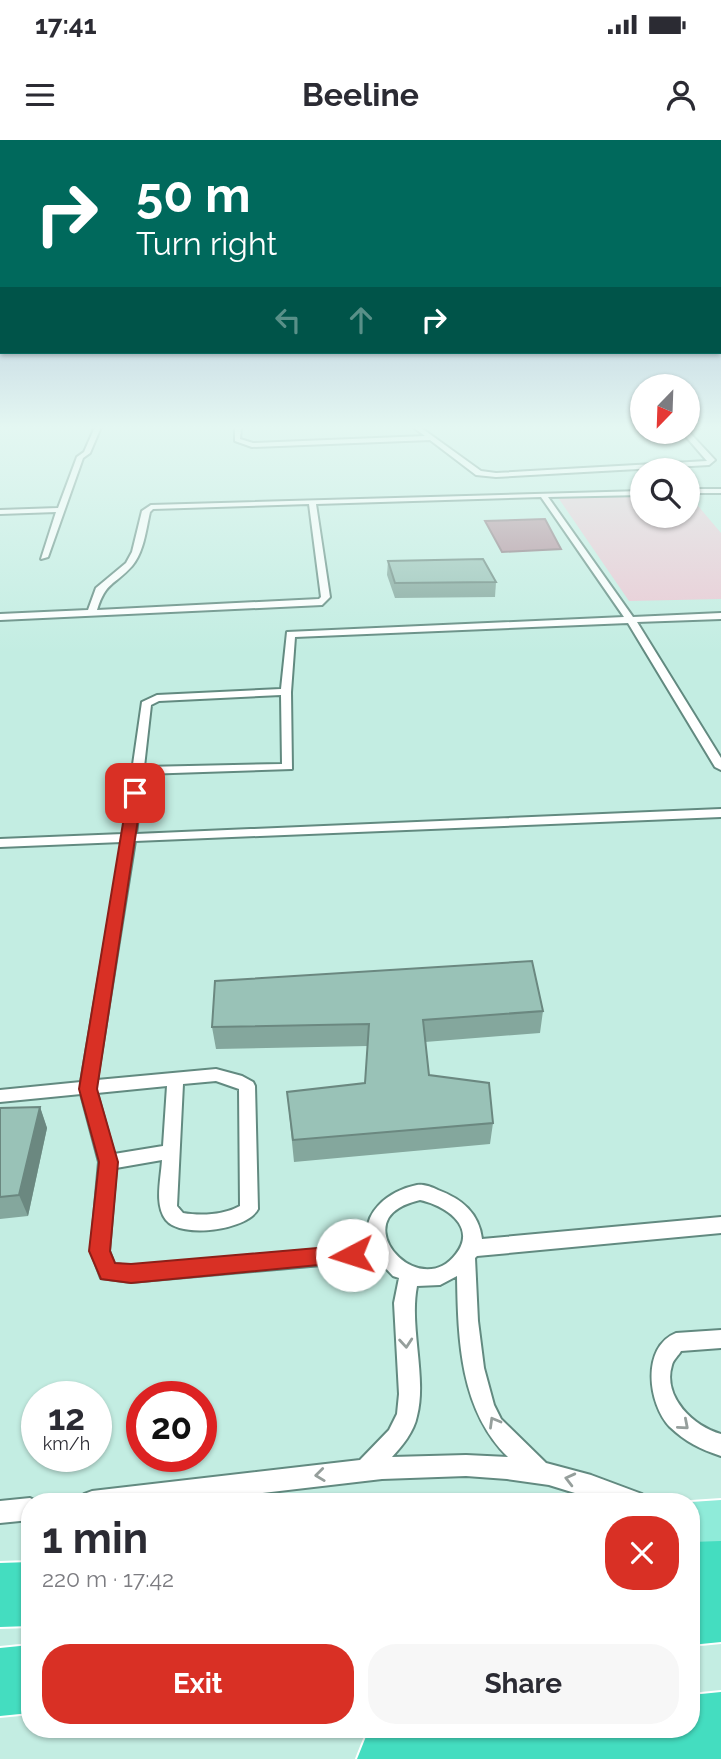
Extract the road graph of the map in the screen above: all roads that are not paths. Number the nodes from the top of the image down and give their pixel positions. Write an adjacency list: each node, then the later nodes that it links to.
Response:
1 (313, 502): 8 (lane)
2 (64, 503): 5 (lane)
3 (300, 503): 8 (lane)
4 (548, 503): 11 (lane)
5 (61, 510): 6 (lane); 7 (lane)
6 (0, 512)
7 (44, 557)
8 (91, 614): 10 (lane)
9 (721, 616): 11 (lane)
10 (0, 617)
11 (631, 620): 12 (lane); 13 (lane)
12 (286, 692): 14 (lane); 14 (lane)
13 (721, 767)
14 (138, 771): 16 (lane)
15 (721, 813): 16 (lane)
16 (129, 838): 17 (lane); 19 (lane)
17 (0, 843)
18 (175, 1080): 19 (lane); 21 (lane); 21 (lane)
19 (88, 1089): 20 (lane); 22 (lane)
20 (0, 1096)
21 (171, 1153): 22 (lane)
22 (108, 1162): 24 (lane)
23 (721, 1225): 25 (lane)
24 (380, 1252): 25 (lane); 26 (lane)
25 (468, 1253): 26 (lane); 30 (lane, one-way to 25)
26 (409, 1275): 29 (lane, one-way to 29)
27 (721, 1339): 28 (lane, one-way to 28)
28 (721, 1445)
29 (365, 1470): 30 (lane); 31 (lane, one-way to 31)
30 (540, 1472): 32 (lane, one-way to 30)
31 (169, 1493)
32 (610, 1493)
33 (21, 1510): 34 (lane)
34 (0, 1512)
35 (21, 1581): 36 (main road)
36 (0, 1583)
37 (21, 1594): 38 (highway)
38 (0, 1595)
39 (721, 1610): 40 (highway)
40 (700, 1612)
41 (21, 1680): 42 (highway)
42 (0, 1682)
43 (721, 1727): 44 (highway)
44 (700, 1729)
45 (608, 1738): 46 (highway)
46 (392, 1759)

